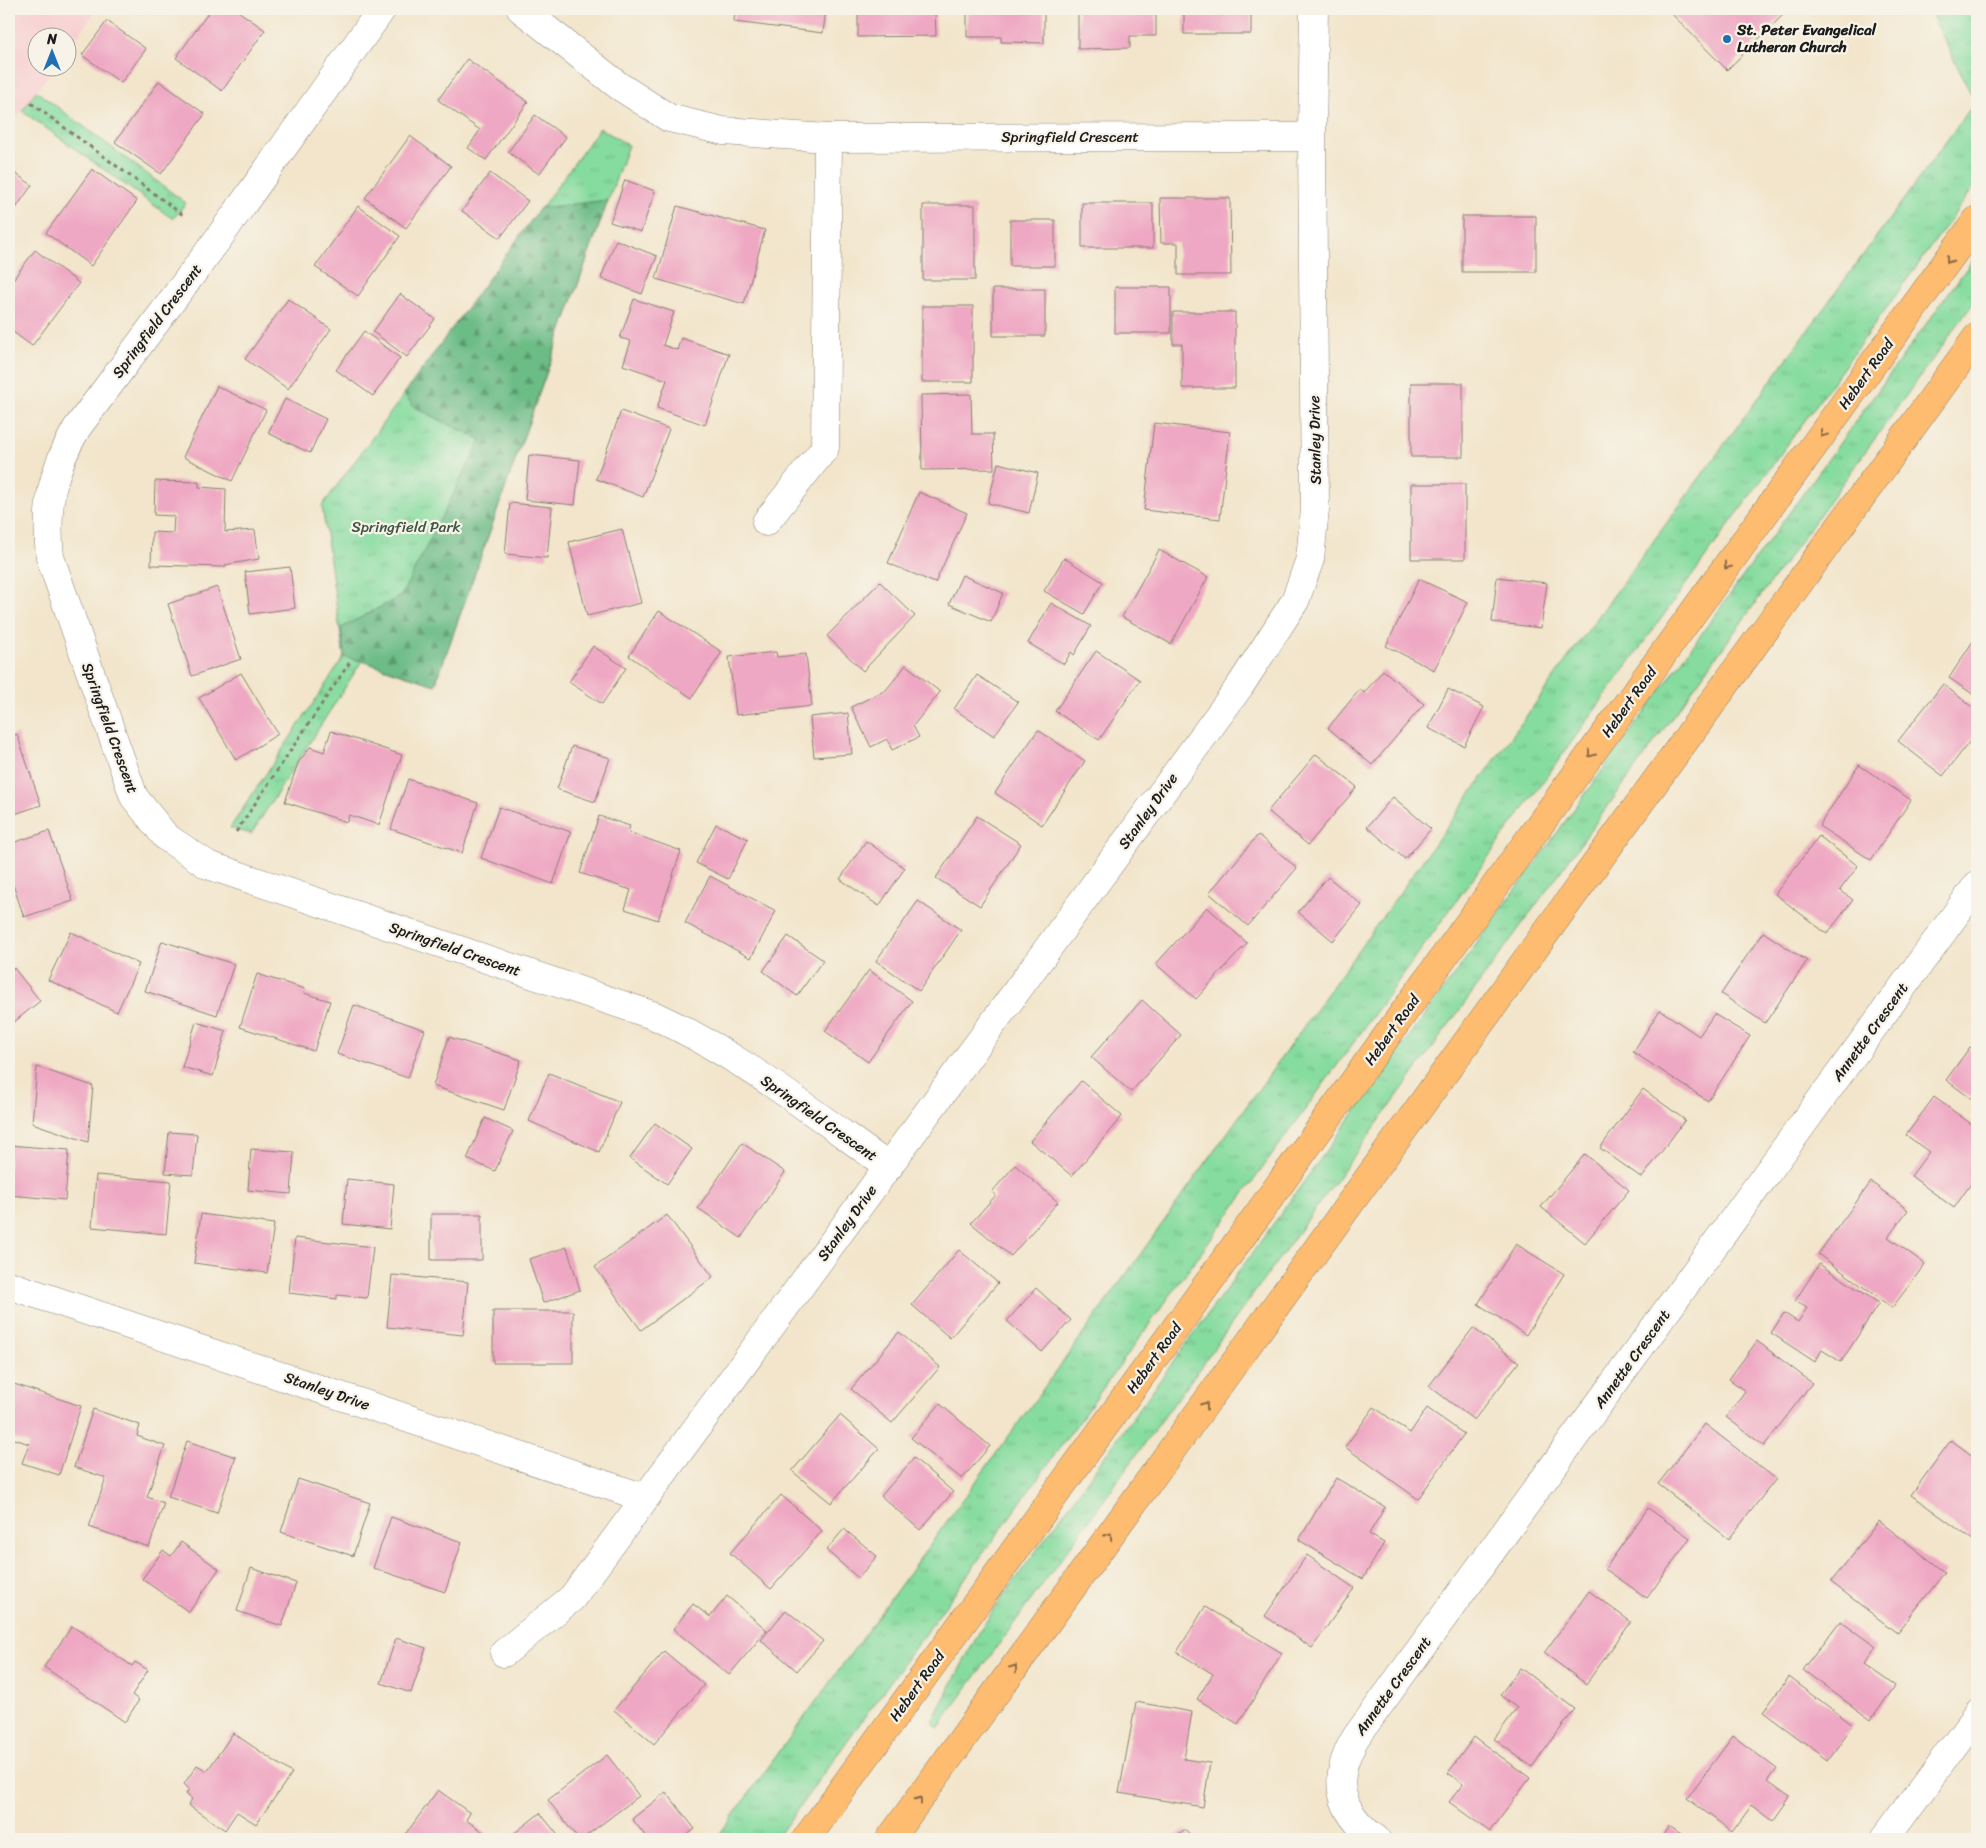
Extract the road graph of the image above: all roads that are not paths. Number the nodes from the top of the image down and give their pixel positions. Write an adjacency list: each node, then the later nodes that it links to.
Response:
1 (382, 9): 10 (street, Springfield Crescent)
2 (521, 9): 5 (street, Springfield Crescent)
3 (1314, 9): 4 (street, Stanley Drive)
4 (1312, 137): 5 (street, Springfield Crescent); 10 (street, Stanley Drive)
5 (828, 138): 8 (street)
6 (1977, 220): 15 (main road, Hebert Road, one-way to 15)
7 (1977, 337): 16 (main road, one-way to 7)
8 (766, 522)
9 (1977, 885): 17 (street, Annette Crescent)
10 (889, 1167): 12 (street, Stanley Drive)
11 (9, 1285): 12 (street, Stanley Drive)
12 (645, 1498): 13 (street, Stanley Drive)
13 (504, 1653)
14 (1977, 1714): 18 (street)
15 (806, 1839)
16 (890, 1839)
17 (1376, 1839)
18 (1884, 1839)

